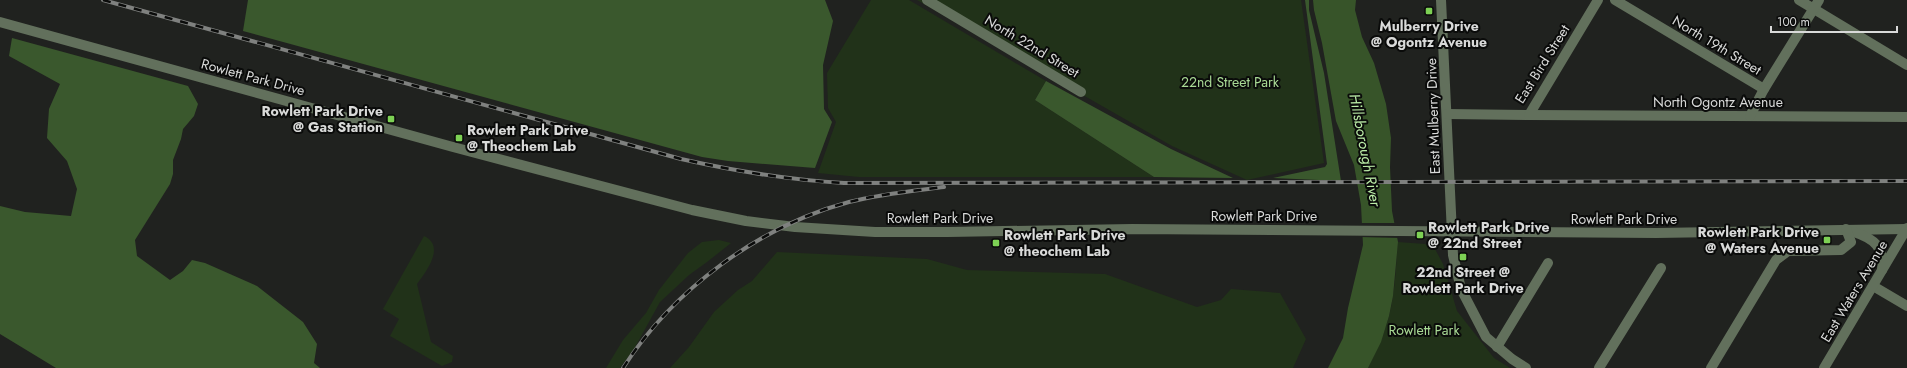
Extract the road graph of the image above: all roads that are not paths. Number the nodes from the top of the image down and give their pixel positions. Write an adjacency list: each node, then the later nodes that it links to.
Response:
1 (927, 0): 11 (street, North 22nd Street)
2 (1598, 0): 13 (street, East Bird Street)
3 (1615, 0): 10 (street, North 19th Street)
4 (1799, 0): 7 (street)
5 (1819, 0): 7 (street)
6 (1443, 3): 12 (street, East Mulberry Drive)
7 (1814, 9): 9 (street); 10 (street)
8 (0, 22): 18 (street, Rowlett Park Drive)
9 (1907, 65)
10 (1764, 89): 14 (street)
11 (1081, 92)
12 (1447, 114): 13 (street, East Bird Street); 18 (street, East Mulberry Drive)
13 (1529, 115): 14 (street, North Ogontz Avenue)
14 (1750, 116): 15 (street, North Ogontz Avenue)
15 (1907, 117)
16 (1846, 229): 17 (street, Rowlett Park Drive); 18 (street, Rowlett Park Drive); 21 (street); 27 (street)
17 (1907, 229): 21 (street, East Waters Avenue)
18 (1451, 232): 24 (street)
19 (1548, 263): 24 (street)
20 (1661, 268): 26 (street)
21 (1882, 271): 22 (street, East Waters Avenue)
22 (1873, 286): 23 (street); 28 (street, East Waters Avenue)
23 (1907, 306)
24 (1497, 347): 25 (street)
25 (1526, 368)
26 (1600, 368)
27 (1711, 368)
28 (1824, 368)

